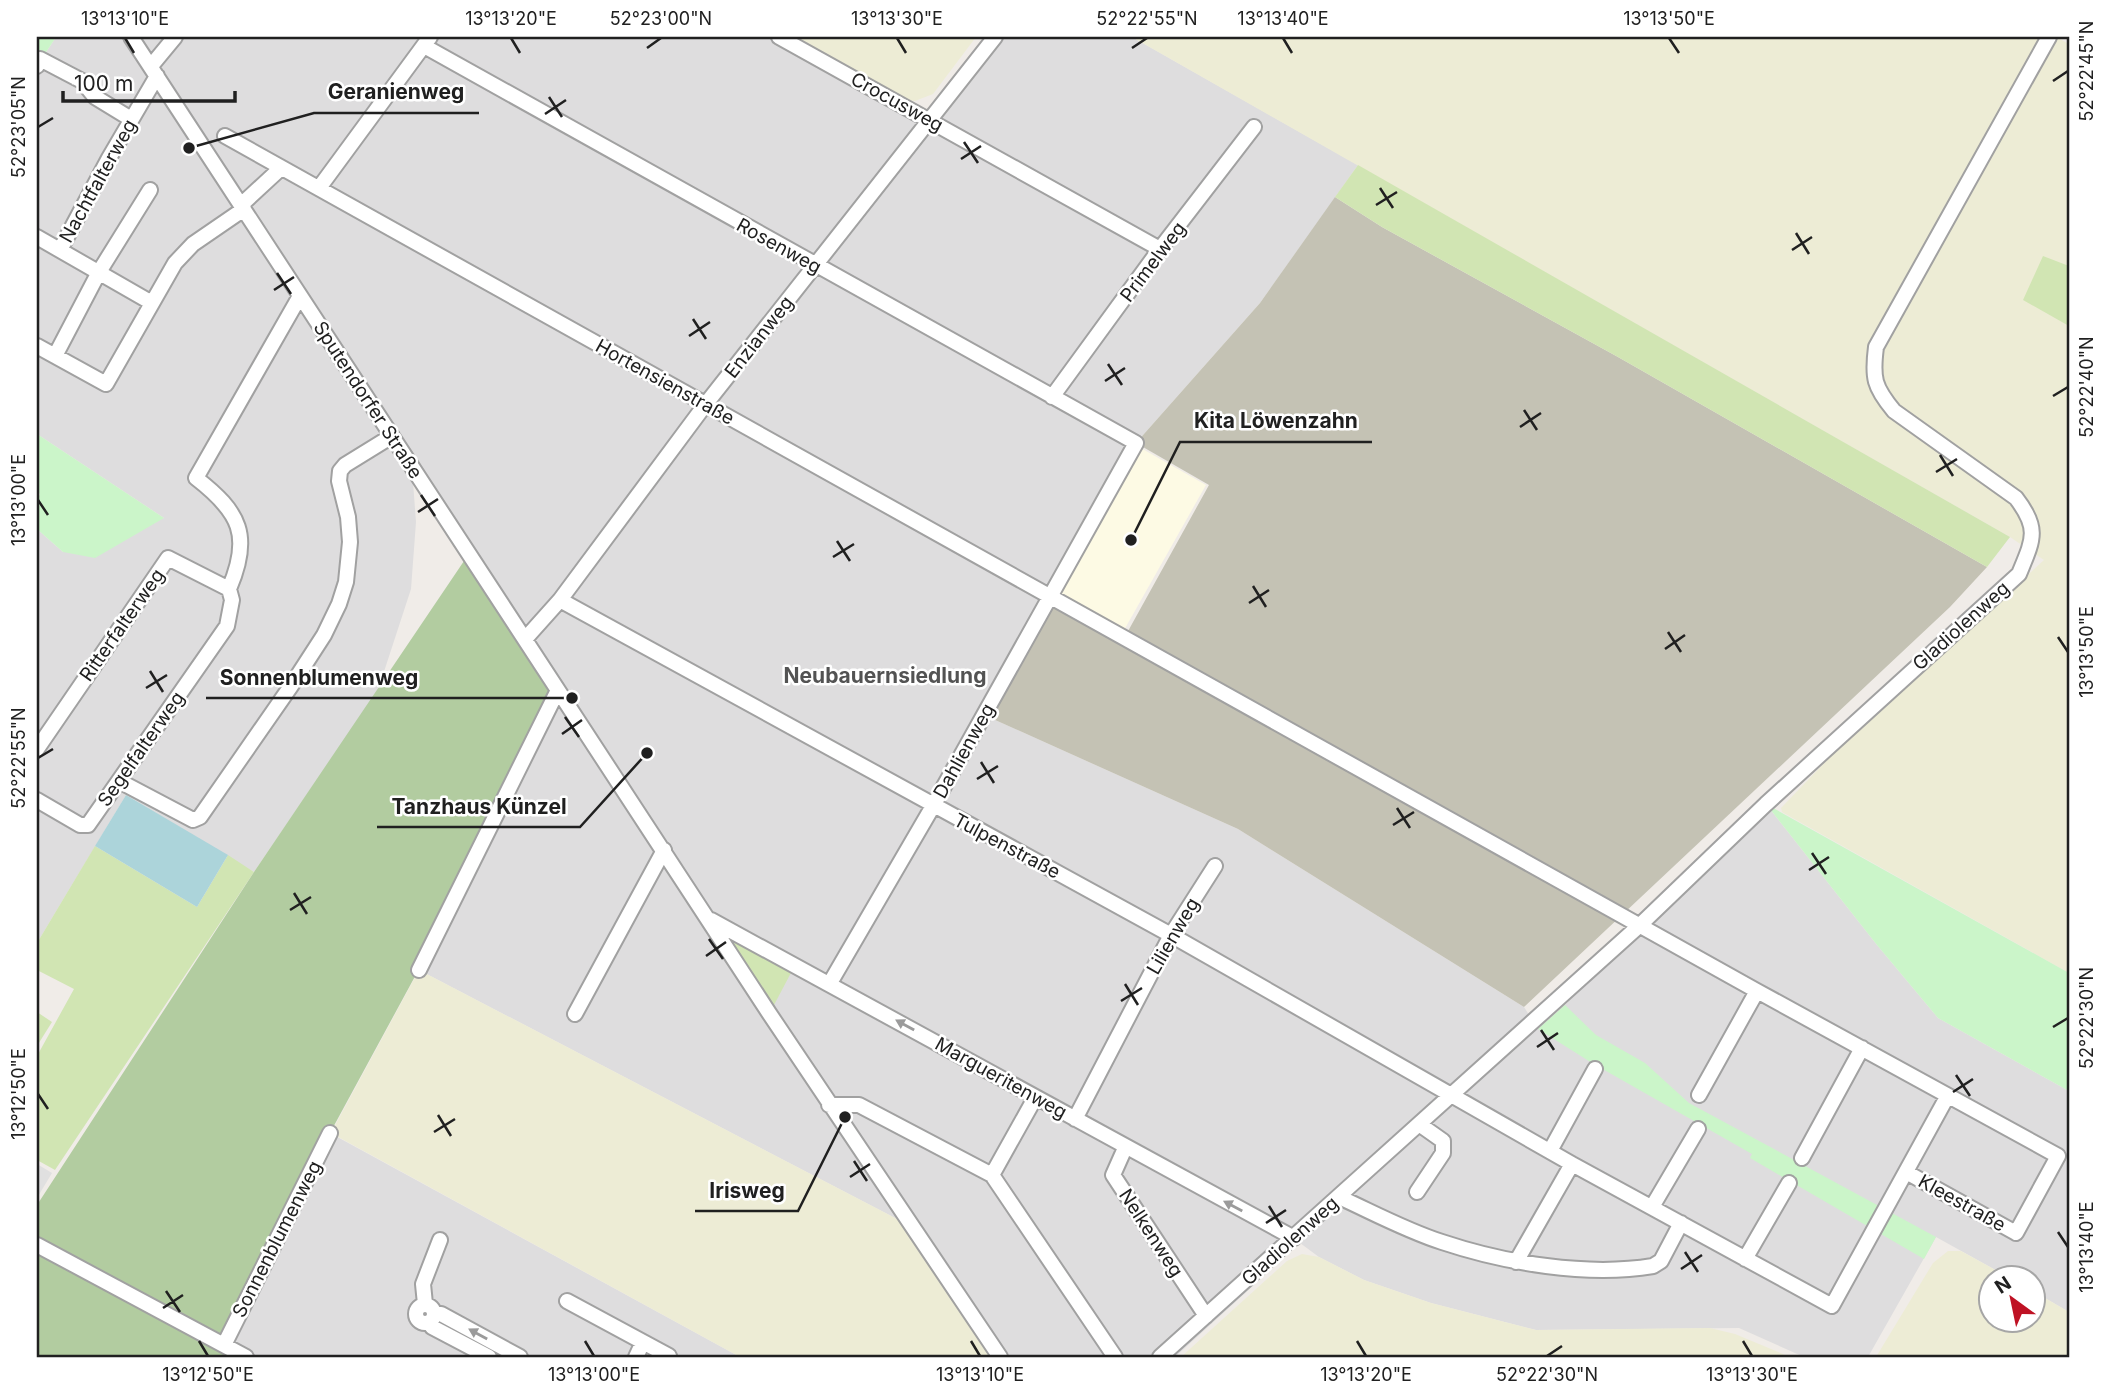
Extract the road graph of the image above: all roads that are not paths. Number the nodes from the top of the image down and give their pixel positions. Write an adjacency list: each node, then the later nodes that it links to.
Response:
1 (131, 37): 8 (street, Sputendorfer Straße)
2 (175, 37): 8 (street, Nachtfalterweg)
3 (779, 37): 10 (street, Crocusweg)
4 (995, 37): 10 (street, Enzianweg)
5 (2049, 37): 42 (street, Gladiolenweg)
6 (427, 41): 14 (street); 20 (street, Rosenweg)
7 (37, 65): 9 (street)
8 (154, 71): 9 (street, Nachtfalterweg); 16 (street, Sputendorfer Straße)
9 (131, 119): 18 (street, Nachtfalterweg)
10 (928, 119): 19 (street, Crocusweg); 20 (street, Enzianweg)
11 (1254, 127): 19 (street, Primelweg)
12 (225, 136): 13 (street, Hortensienstraße)
13 (281, 168): 14 (street, Hortensienstraße); 16 (street)
14 (319, 188): 27 (street, Hortensienstraße)
15 (150, 190): 21 (street)
16 (243, 207): 22 (street, Sputendorfer Straße); 23 (street)
17 (37, 237): 18 (street)
18 (60, 250): 21 (street)
19 (1160, 250): 26 (street, Primelweg)
20 (815, 266): 26 (street, Rosenweg); 27 (street, Enzianweg)
21 (99, 272): 23 (street); 25 (street)
22 (300, 296): 28 (street, Sputendorfer Straße); 30 (street, Segelfalterweg)
23 (152, 303): 25 (street)
24 (37, 345): 25 (street)
25 (55, 356)
26 (1052, 397): 29 (street, Rosenweg)
27 (705, 405): 31 (street, Hortensienstraße); 32 (street, Enzianweg)
28 (392, 436): 33 (street, Sputendorfer Straße); 36 (street)
29 (1136, 443): 31 (street, Dahlienweg)
30 (229, 589): 35 (street, Ritterfalterweg); 36 (street, Segelfalterweg)
31 (1051, 595): 38 (street, Dahlienweg); 42 (street, Hortensienstraße)
32 (561, 600): 33 (street, Enzianweg); 38 (street, Tulpenstraße)
33 (526, 638): 34 (street, Sputendorfer Straße)
34 (558, 690): 39 (street, Sputendorfer Straße); 44 (street)
35 (37, 749)
36 (119, 781): 37 (street, Segelfalterweg)
37 (37, 800)
38 (933, 806): 43 (street, Tulpenstraße); 45 (street, Dahlienweg)
39 (664, 850): 41 (street, Sputendorfer Straße); 47 (street)
40 (1215, 866): 43 (street, Lilienweg)
41 (709, 918): 45 (street, Margueritenweg); 54 (street, Sputendorfer Straße)
42 (1640, 925): 46 (street, Hortensienstraße); 50 (street, Gladiolenweg)
43 (1171, 935): 50 (street, Tulpenstraße); 55 (street, Lilienweg)
44 (419, 970)
45 (830, 983): 53 (street, Margueritenweg, one-way to 45)
46 (1757, 991): 48 (street, Hortensienstraße); 51 (street)
47 (575, 1014)
48 (1862, 1048): 52 (street, Hortensienstraße); 61 (street)
49 (1595, 1069): 60 (street)
50 (1452, 1094): 56 (street, Gladiolenweg); 60 (street, Tulpenstraße)
51 (1699, 1095)
52 (1947, 1097): 63 (street); 63 (street, Kleestraße)
53 (1035, 1098): 55 (street, Margueritenweg); 64 (street)
54 (830, 1105): 64 (street); 85 (street, Sputendorfer Straße)
55 (1075, 1119): 59 (street, Margueritenweg)
56 (1419, 1124): 66 (street); 67 (street, Gladiolenweg)
57 (1698, 1129): 68 (street)
58 (331, 1133): 79 (street, Sonnenblumenweg)
59 (1125, 1148): 70 (street, Margueritenweg, one-way to 59); 77 (street, Nelkenweg)
60 (1550, 1151): 62 (street, Tulpenstraße)
61 (1802, 1158)
62 (1572, 1164): 68 (street, Tulpenstraße); 74 (street)
63 (1906, 1172): 73 (street, Tulpenstraße)
64 (992, 1175): 86 (street)
65 (1789, 1183): 73 (street)
66 (1417, 1192)
67 (1339, 1197): 70 (street, Gladiolenweg); 74 (street)
68 (1652, 1207): 69 (street, Tulpenstraße)
69 (1682, 1223): 73 (street, Tulpenstraße); 74 (street)
70 (1294, 1238): 77 (street, Gladiolenweg)
71 (440, 1240): 76 (street)
72 (37, 1245): 79 (street)
73 (1745, 1259)
74 (1516, 1262)
75 (567, 1301): 78 (street)
76 (429, 1313): 82 (street); 83 (street, one-way to 76)
77 (1206, 1316): 87 (street, Gladiolenweg)
78 (643, 1342): 80 (street); 84 (street)
79 (224, 1346): 81 (street)
80 (669, 1356)
81 (246, 1357)
82 (489, 1357)
83 (520, 1357)
84 (636, 1357)
85 (1000, 1357)
86 (1115, 1357)
87 (1160, 1357)

